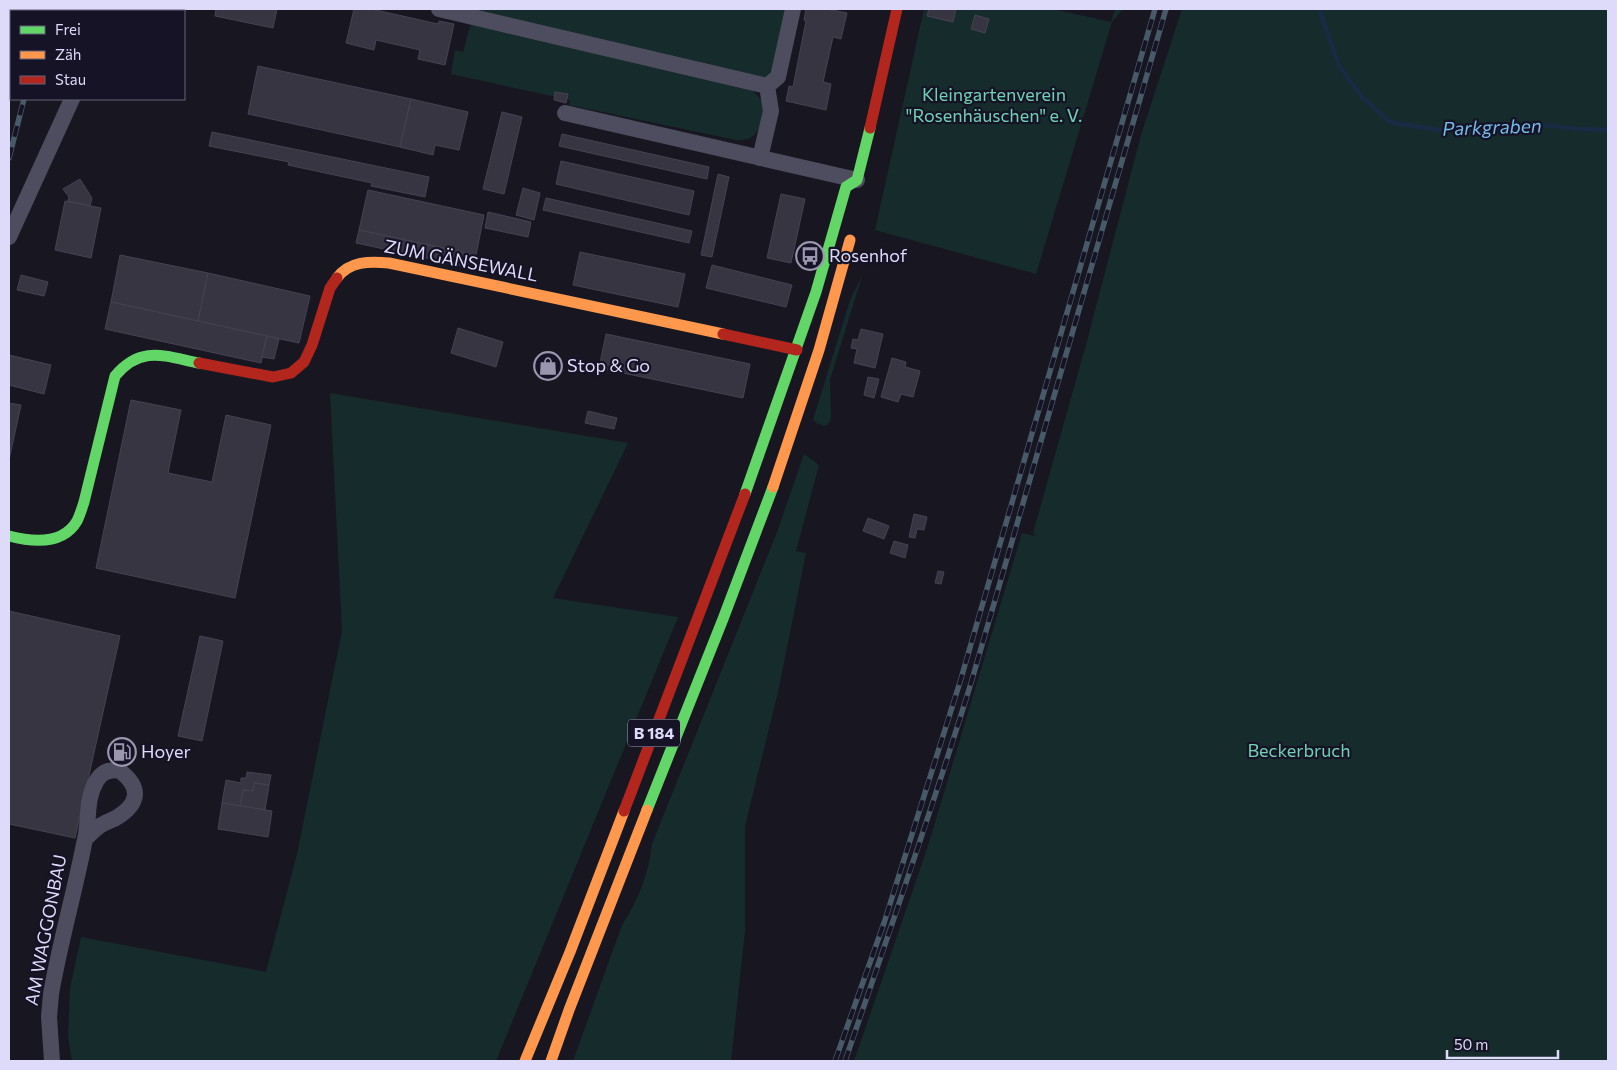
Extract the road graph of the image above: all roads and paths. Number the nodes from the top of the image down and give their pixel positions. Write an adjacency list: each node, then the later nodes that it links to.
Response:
1 (439, 9): 4 (street)
2 (793, 9): 4 (street)
3 (898, 9): 8 (main road, B 184)
4 (767, 86): 7 (street)
5 (72, 100): 10 (street)
6 (565, 113): 7 (street)
7 (760, 158): 8 (street)
8 (860, 186): 11 (main road, B 184)
9 (853, 228): 16 (main road, B 184)
10 (9, 237)
11 (797, 350): 12 (main road, ZUM GÄNSEWALL); 15 (main road, B 184)
12 (9, 536)
13 (86, 838): 14 (street, AM WAGGONBAU)
14 (52, 1061)
15 (525, 1061)
16 (551, 1061)

